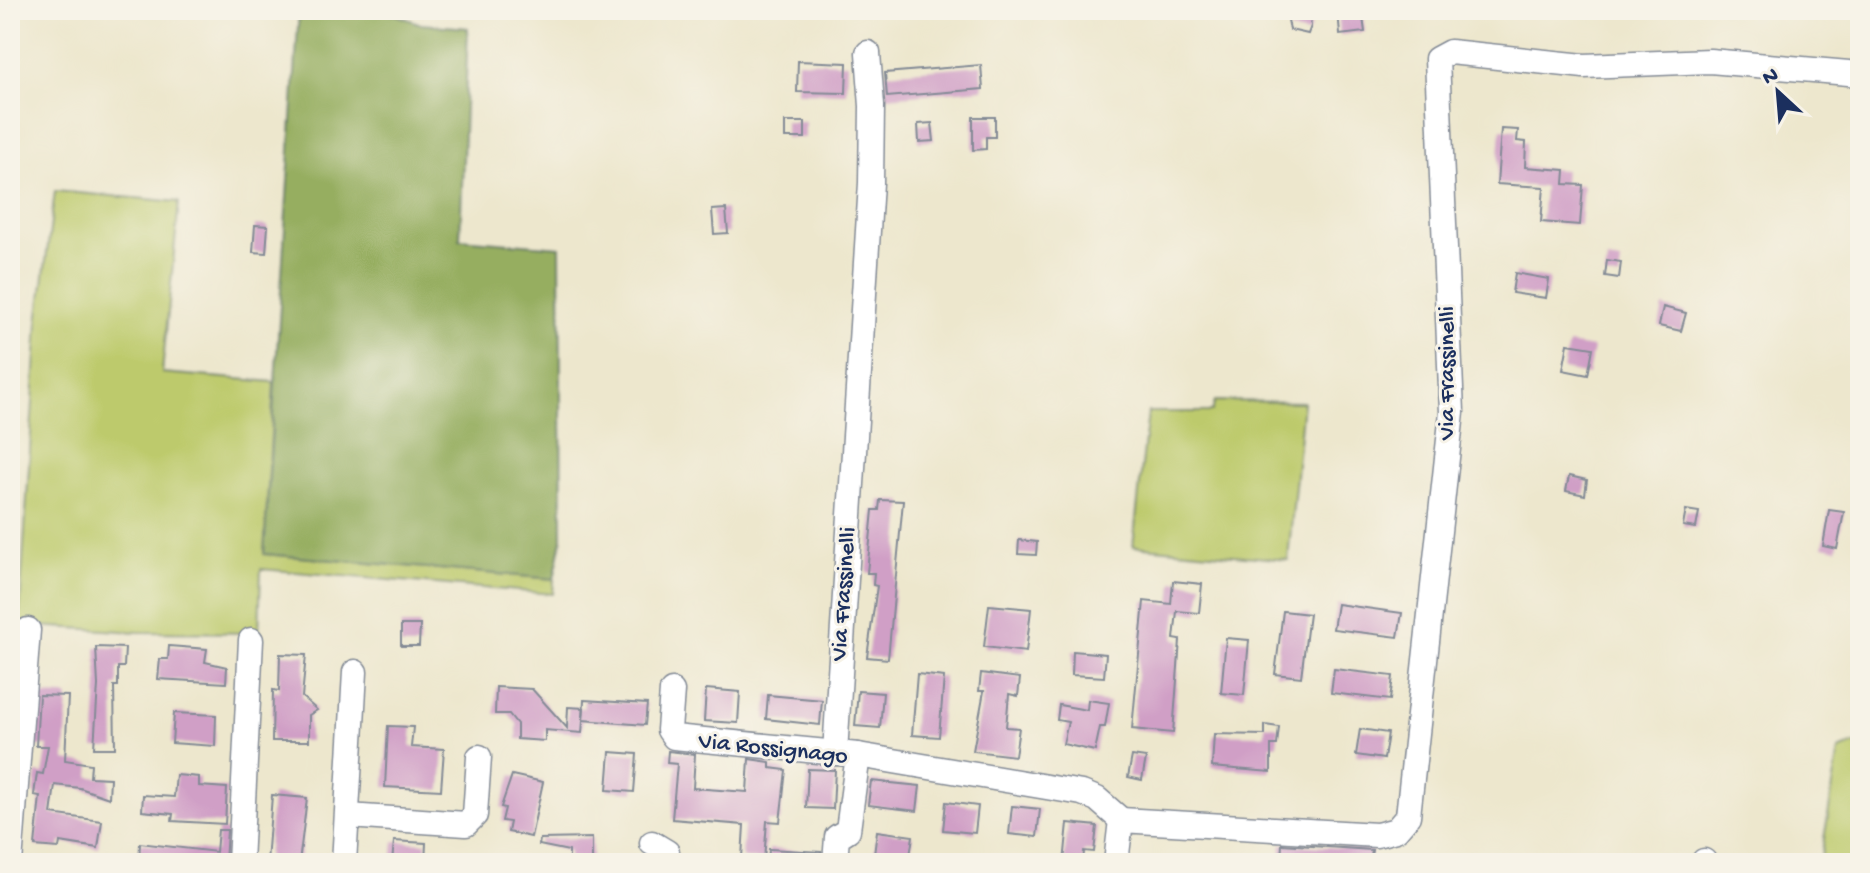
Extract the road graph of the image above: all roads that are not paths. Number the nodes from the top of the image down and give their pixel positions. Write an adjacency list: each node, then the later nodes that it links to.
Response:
1 (868, 53): 7 (street, Via Frassinelli)
2 (1860, 74): 10 (street, Via Frassinelli)
3 (28, 630): 11 (street)
4 (251, 640): 12 (street)
5 (355, 672): 9 (street)
6 (672, 691): 7 (street, Via Rossignago)
7 (847, 754): 10 (street); 14 (street, Via Rossignago)
8 (479, 757): 9 (street)
9 (348, 816): 13 (street)
10 (1121, 820): 15 (street)
11 (10, 863)
12 (240, 863)
13 (344, 863)
14 (835, 863)
15 (1116, 863)

